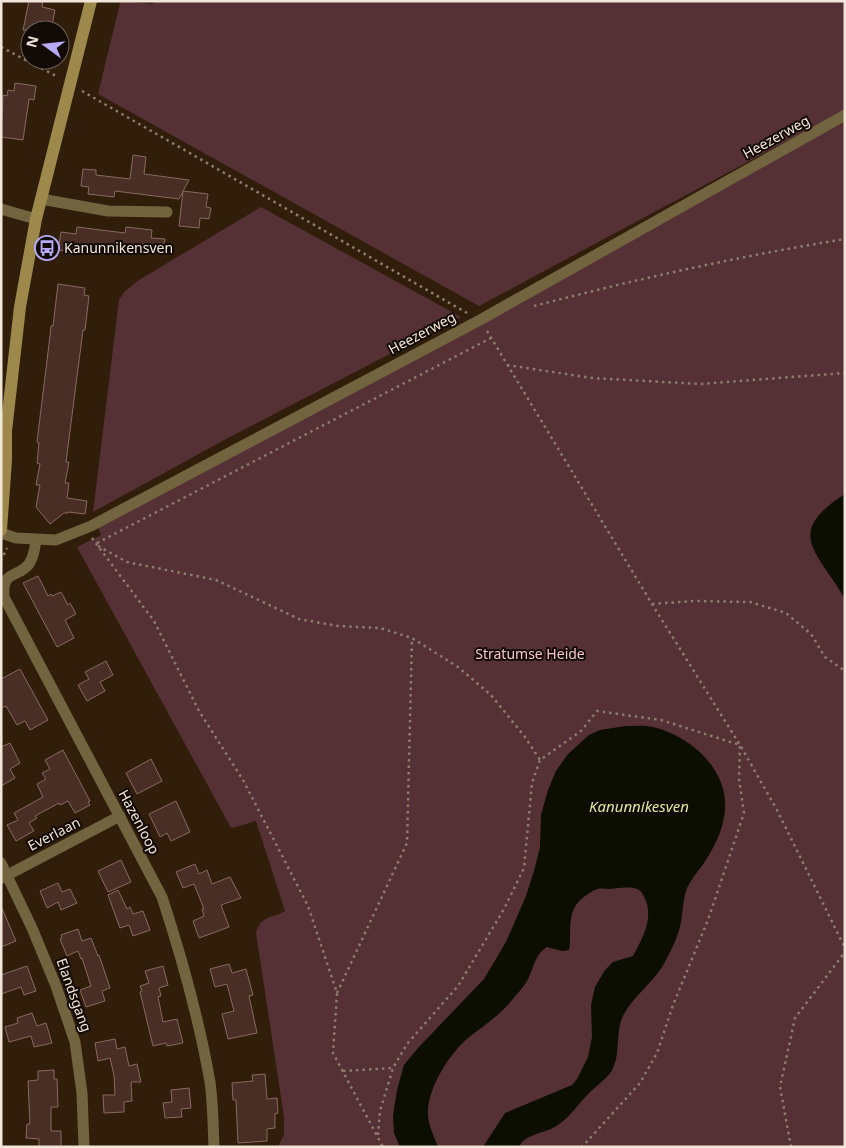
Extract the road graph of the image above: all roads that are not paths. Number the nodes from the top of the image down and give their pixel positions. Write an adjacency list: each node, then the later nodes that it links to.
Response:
1 (91, 1): 3 (street)
2 (845, 115): 10 (street, Heezerweg)
3 (41, 199): 5 (street); 6 (street)
4 (1, 209): 6 (street)
5 (167, 212)
6 (36, 219): 7 (street)
7 (6, 431): 8 (street); 9 (street)
8 (1, 446)
9 (1, 532): 10 (street, Heezerweg)
10 (36, 540): 11 (street, Hazenloop)
11 (120, 816): 13 (street, Everlaan); 15 (street, Hazenloop)
12 (1, 863): 13 (street, Elandsgang)
13 (4, 876): 14 (street, Elandsgang)
14 (84, 1147)
15 (214, 1147)

